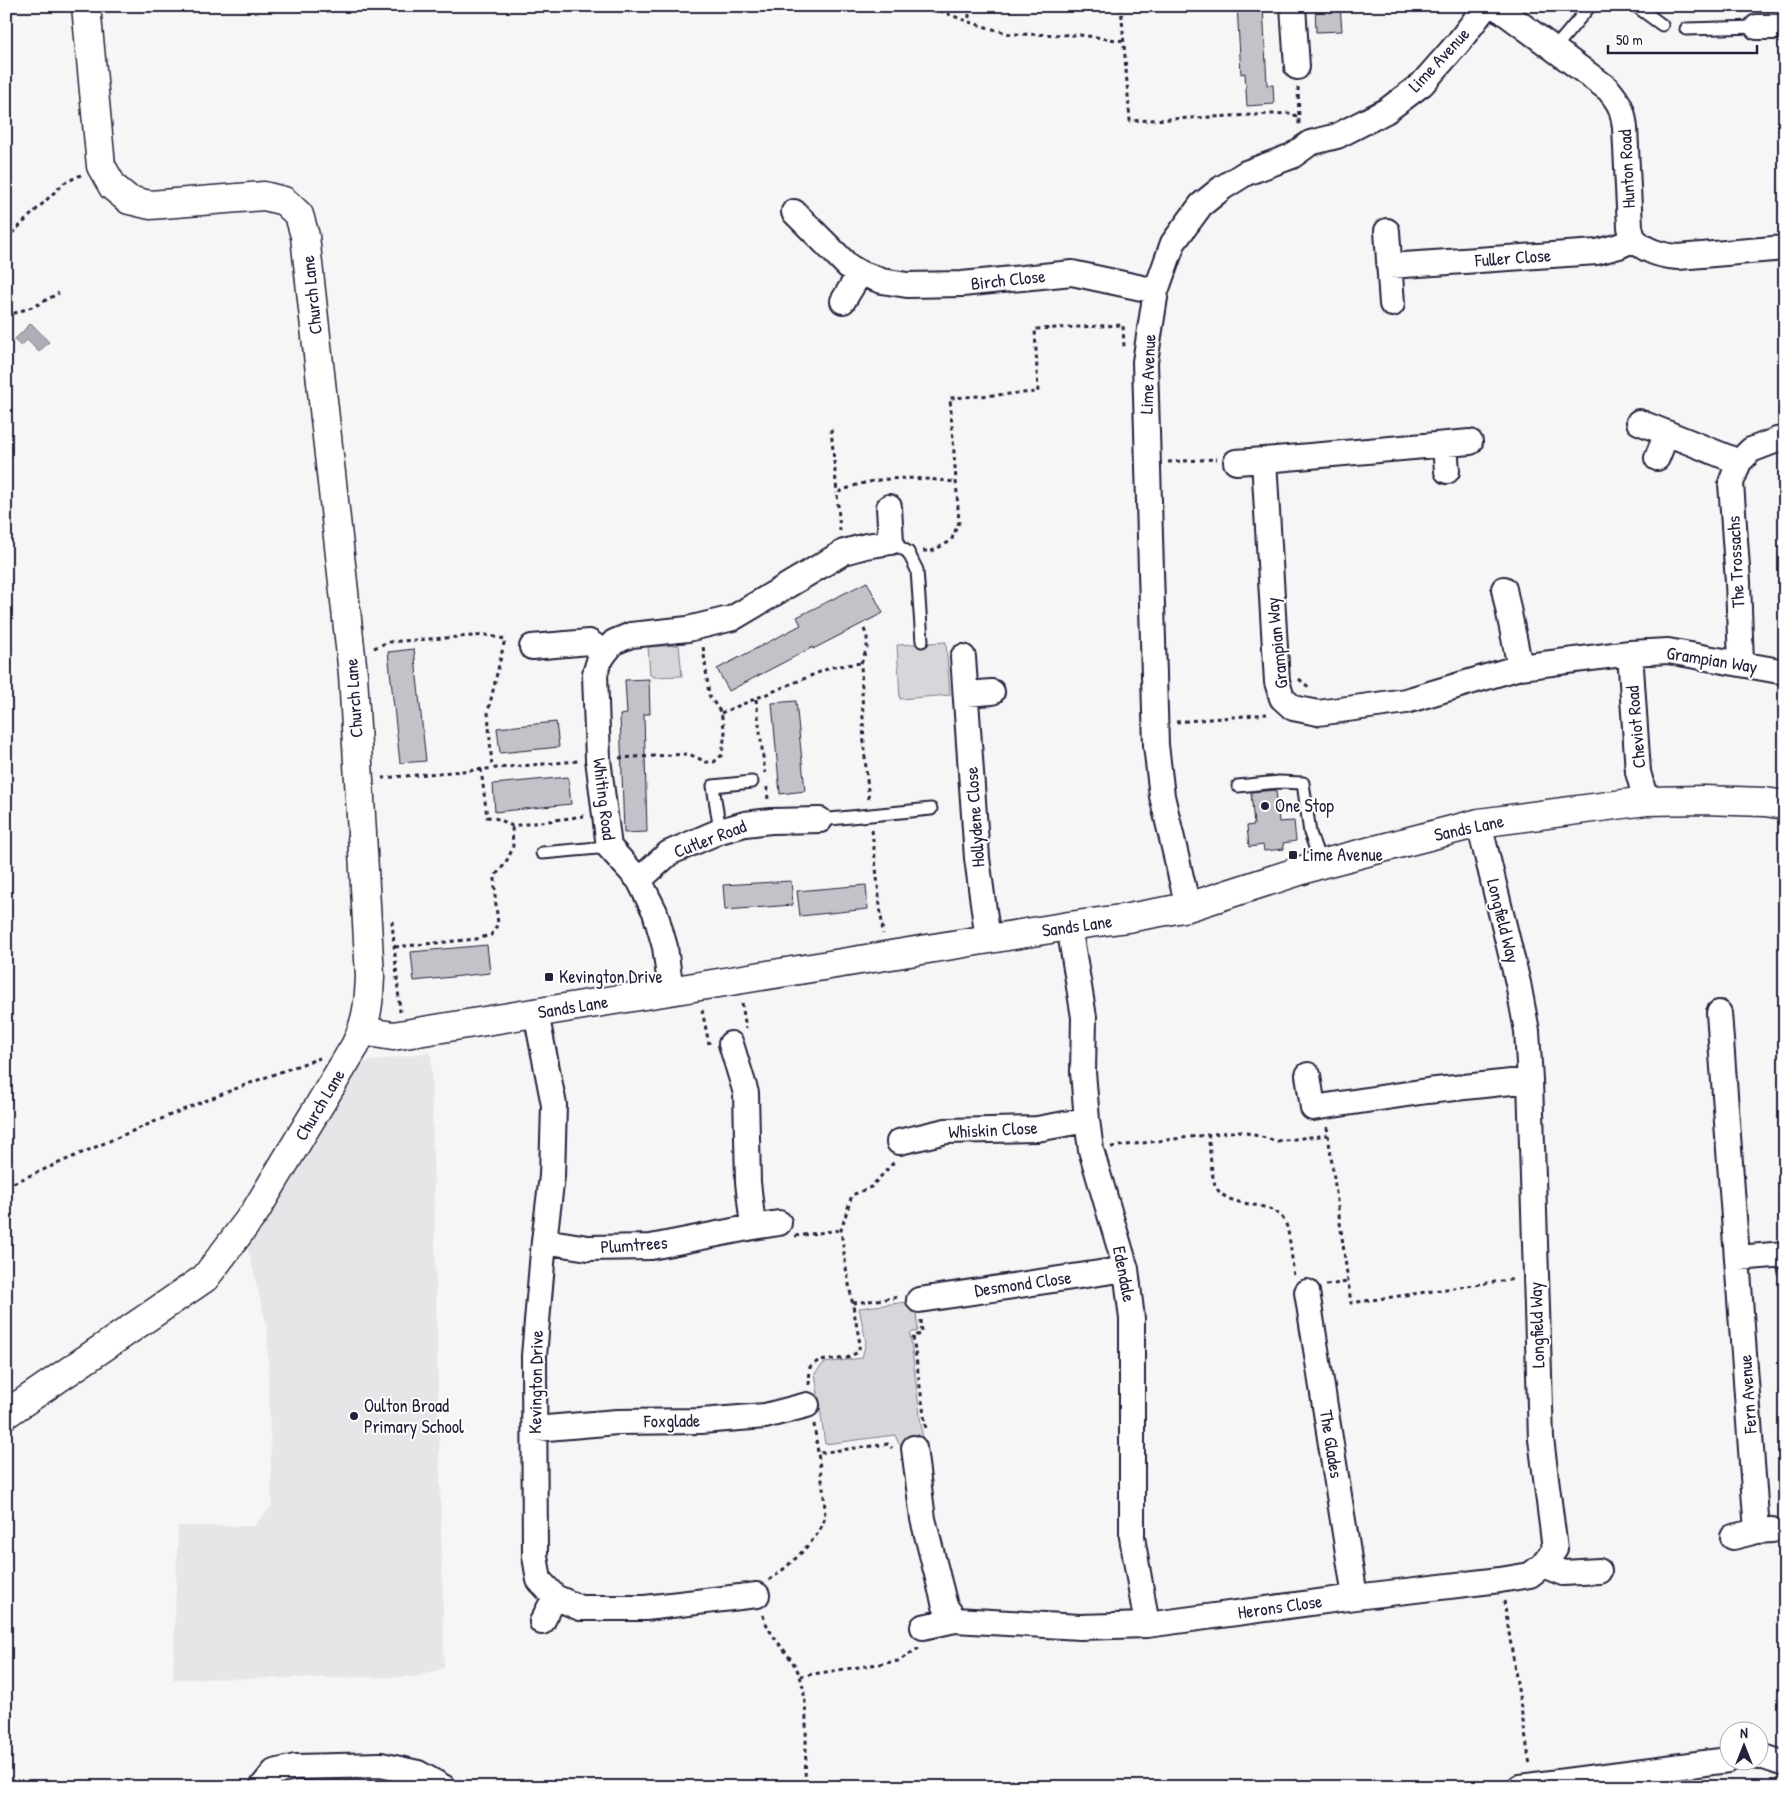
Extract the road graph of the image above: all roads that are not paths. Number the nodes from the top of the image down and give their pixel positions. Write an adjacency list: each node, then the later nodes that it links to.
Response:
1 (86, 6): 63 (street, Church Lane)
2 (1293, 6): 12 (street)
3 (1486, 6): 19 (street, Lime Avenue)
4 (1494, 6): 11 (street, Hunton Road)
5 (1590, 6): 11 (lane)
6 (1636, 6): 7 (lane)
7 (1662, 25)
8 (1757, 27): 9 (street); 10 (lane)
9 (1785, 27)
10 (1686, 29)
11 (1554, 49): 15 (street, Hunton Road)
12 (1297, 67)
13 (794, 212): 18 (street, Birch Close)
14 (1386, 231): 17 (street)
15 (1634, 239): 16 (street); 17 (street, Fuller Close)
16 (1785, 248)
17 (1389, 266): 21 (street)
18 (860, 273): 19 (street, Birch Close); 20 (street)
19 (1156, 291): 57 (street, Lime Avenue)
20 (843, 301)
21 (1392, 304)
22 (1639, 422): 23 (street)
23 (1667, 434): 27 (street); 30 (street)
24 (1785, 439): 30 (street)
25 (1470, 442): 26 (street)
26 (1445, 445): 28 (street); 31 (street)
27 (1657, 458)
28 (1264, 460): 29 (street); 41 (street, Grampian Way)
29 (1236, 462)
30 (1739, 462): 40 (street, The Trossachs)
31 (1447, 471)
32 (889, 507): 33 (street)
33 (900, 547): 35 (lane); 37 (street, Whiting Road)
34 (1504, 589): 41 (street)
35 (922, 641)
36 (532, 647): 37 (street)
37 (605, 653): 53 (street, Whiting Road)
38 (1630, 653): 40 (street, Grampian Way); 41 (street, Grampian Way); 47 (street, Cheviot Road)
39 (964, 657): 44 (street, Hollydene Close)
40 (1741, 663): 42 (street, Grampian Way)
41 (1520, 667)
42 (1785, 672)
43 (992, 692): 44 (street)
44 (966, 694): 59 (street, Hollydene Close)
45 (752, 782): 52 (lane)
46 (1238, 786): 55 (lane)
47 (1646, 801): 48 (street, Sands Lane); 51 (street, Sands Lane)
48 (1785, 805)
49 (931, 809): 50 (lane)
50 (820, 820): 52 (street, Cutler Road)
51 (1479, 823): 55 (street, Sands Lane); 66 (street, Longfield Way)
52 (720, 831): 56 (street, Cutler Road)
53 (609, 847): 54 (lane); 56 (street, Whiting Road)
54 (542, 853)
55 (1320, 864): 57 (street, Sands Lane)
56 (639, 880): 60 (street, Whiting Road)
57 (1188, 907): 58 (street, Sands Lane)
58 (1069, 926): 59 (street, Sands Lane); 67 (street, Edendale)
59 (988, 940): 60 (street, Sands Lane)
60 (671, 992): 61 (street, Sands Lane)
61 (536, 1013): 63 (street, Sands Lane); 71 (street, Kevington Drive)
62 (1719, 1013): 73 (street, Fern Avenue)
63 (358, 1039): 78 (street, Church Lane)
64 (731, 1044): 70 (street)
65 (1308, 1075): 66 (street)
66 (1530, 1080): 82 (street, Longfield Way)
67 (1087, 1120): 68 (street, Whiskin Close); 74 (street, Edendale)
68 (900, 1142)
69 (779, 1223): 70 (street, Plumtrees)
70 (753, 1227): 71 (street, Plumtrees)
71 (544, 1241): 79 (street, Kevington Drive)
72 (1785, 1254): 73 (street)
73 (1738, 1258): 81 (street, Fern Avenue)
74 (1126, 1269): 76 (street, Desmond Close); 89 (street, Edendale)
75 (1307, 1292): 86 (street, The Glades)
76 (919, 1300)
77 (807, 1405): 79 (street, Foxglade)
78 (6, 1414)
79 (535, 1429): 85 (street, Kevington Drive)
80 (914, 1448): 87 (street)
81 (1733, 1537)
82 (1543, 1565): 83 (street); 86 (street, Herons Close)
83 (1599, 1572)
84 (757, 1595): 85 (street, Kevington Drive)
85 (554, 1597): 88 (street)
86 (1355, 1597): 89 (street, Herons Close)
87 (955, 1620): 89 (street, Herons Close); 90 (street, Herons Close)
88 (542, 1622)
89 (1147, 1625)
90 (923, 1627)
91 (1768, 1758): 93 (street)
92 (1718, 1761): 94 (street)
93 (1785, 1764)
94 (1565, 1784): 95 (street)
95 (1527, 1786)
96 (262, 1787): 97 (street)
97 (443, 1787)

